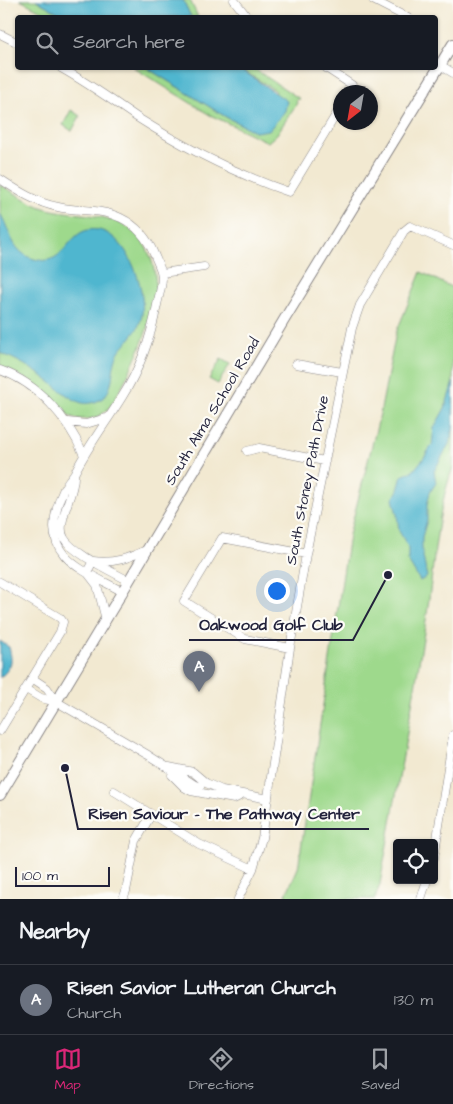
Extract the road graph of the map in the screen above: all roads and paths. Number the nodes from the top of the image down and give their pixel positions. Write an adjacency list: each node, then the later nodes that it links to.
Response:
1 (234, 0): 3 (street)
2 (373, 0): 4 (street)
3 (246, 15)
4 (402, 15)
5 (0, 34): 6 (street)
6 (15, 42)
7 (453, 44): 8 (main road, South Alma School Road)
8 (440, 65): 9 (main road, South Alma School Road); 13 (street)
9 (438, 68)
10 (64, 70): 15 (street)
11 (328, 70): 14 (street)
12 (437, 70): 30 (main road, South Alma School Road)
13 (453, 73)
14 (346, 85)
15 (333, 120)
16 (0, 180): 19 (street)
17 (453, 245): 22 (street, South Stoney Path Drive)
18 (204, 267): 19 (street)
19 (162, 273): 23 (street)
20 (296, 364): 22 (street)
21 (0, 370): 24 (street)
22 (342, 372): 27 (street, South Stoney Path Drive)
23 (107, 418): 24 (street); 26 (street)
24 (67, 422): 26 (street)
25 (247, 451): 27 (street)
26 (84, 455): 28 (street)
27 (324, 461): 32 (street, South Stoney Path Drive)
28 (74, 474): 29 (street); 31 (street)
29 (69, 545): 31 (street); 33 (street)
30 (148, 549): 33 (street); 35 (main road, South Alma School Road)
31 (62, 552): 34 (street)
32 (306, 554): 39 (street, South Stoney Path Drive); 39 (street)
33 (93, 561): 34 (street); 35 (street)
34 (87, 572): 37 (street); 38 (street)
35 (129, 581): 37 (main road, South Alma School Road)
36 (0, 582): 40 (street)
37 (122, 592): 38 (main road, South Alma School Road)
38 (106, 620): 42 (main road, South Alma School Road)
39 (290, 648): 49 (street, South Stoney Path Drive)
40 (32, 678): 41 (street); 42 (street)
41 (26, 688): 42 (street); 43 (street)
42 (57, 702): 45 (street); 47 (main road, South Alma School Road)
43 (0, 732)
44 (453, 736): 51 (street)
45 (203, 788): 48 (street); 48 (street)
46 (114, 792): 50 (street)
47 (0, 795)
48 (242, 795): 49 (street)
49 (268, 799): 52 (street, South Stoney Path Drive)
50 (151, 815): 52 (street); 54 (street)
51 (437, 839)
52 (253, 869): 55 (street, South Stoney Path Drive)
53 (427, 884): 56 (street)
54 (123, 899)
55 (238, 899)
56 (421, 899)

